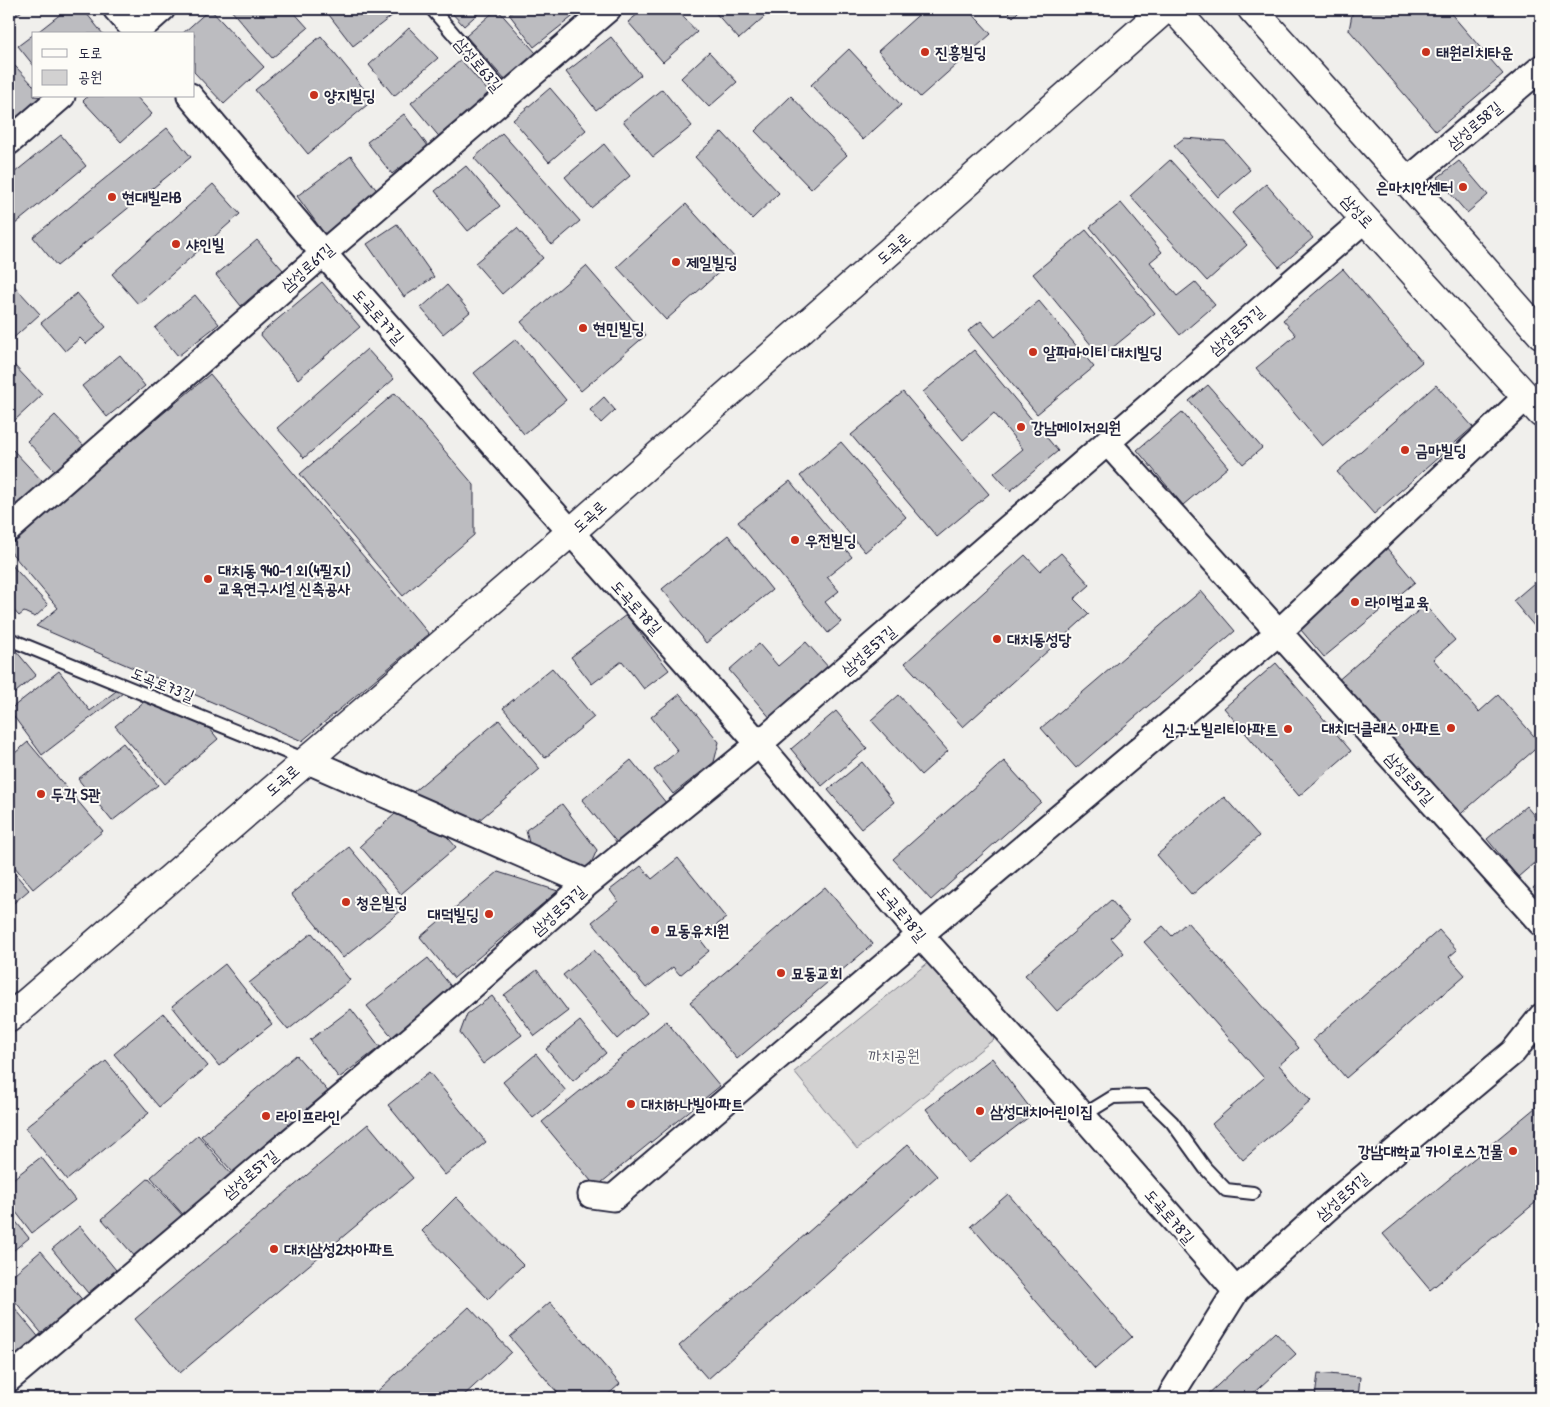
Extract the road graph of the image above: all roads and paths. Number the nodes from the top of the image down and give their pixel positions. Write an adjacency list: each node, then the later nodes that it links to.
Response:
1 (116, 9): 8 (street)
2 (162, 9): 9 (street)
3 (432, 9): 11 (lane, 삼성로63길)
4 (1165, 9): 22 (main road, 도곡로)
5 (1174, 9): 16 (main road, 삼성로)
6 (1252, 9): 15 (main road)
7 (605, 10): 11 (street, 삼성로61길)
8 (135, 32)
9 (137, 32)
10 (1540, 72): 15 (street, 삼성로58길)
11 (507, 96): 17 (street, 삼성로61길)
12 (60, 98): 14 (street)
13 (192, 98): 17 (street, 도곡로77길)
14 (9, 142)
15 (1407, 182): 18 (main road)
16 (1365, 219): 19 (main road, 삼성로); 20 (street, 삼성로57길)
17 (323, 253): 21 (street, 삼성로61길); 22 (street, 도곡로77길)
18 (1541, 334)
19 (1534, 405): 23 (street)
20 (1107, 442): 23 (street); 25 (street, 삼성로57길)
21 (9, 529)
22 (571, 532): 25 (street, 도곡로78길); 26 (main road, 도곡로)
23 (1279, 632): 28 (street, 삼성로51길); 29 (street)
24 (9, 639): 26 (lane, 도곡로73길)
25 (759, 744): 27 (street, 삼성로57길); 29 (street, 도곡로78길)
26 (306, 760): 27 (street); 31 (main road, 도곡로)
27 (588, 883): 36 (street, 삼성로57길)
28 (1541, 923)
29 (920, 935): 32 (street, 도곡로78길); 34 (street)
30 (1541, 1017): 35 (street, 삼성로51길)
31 (9, 1018)
32 (1082, 1116): 33 (lane); 35 (street, 도곡로78길)
33 (1253, 1193)
34 (591, 1195)
35 (1236, 1291): 37 (street, 삼성로51길)
36 (9, 1378)
37 (1170, 1398)

